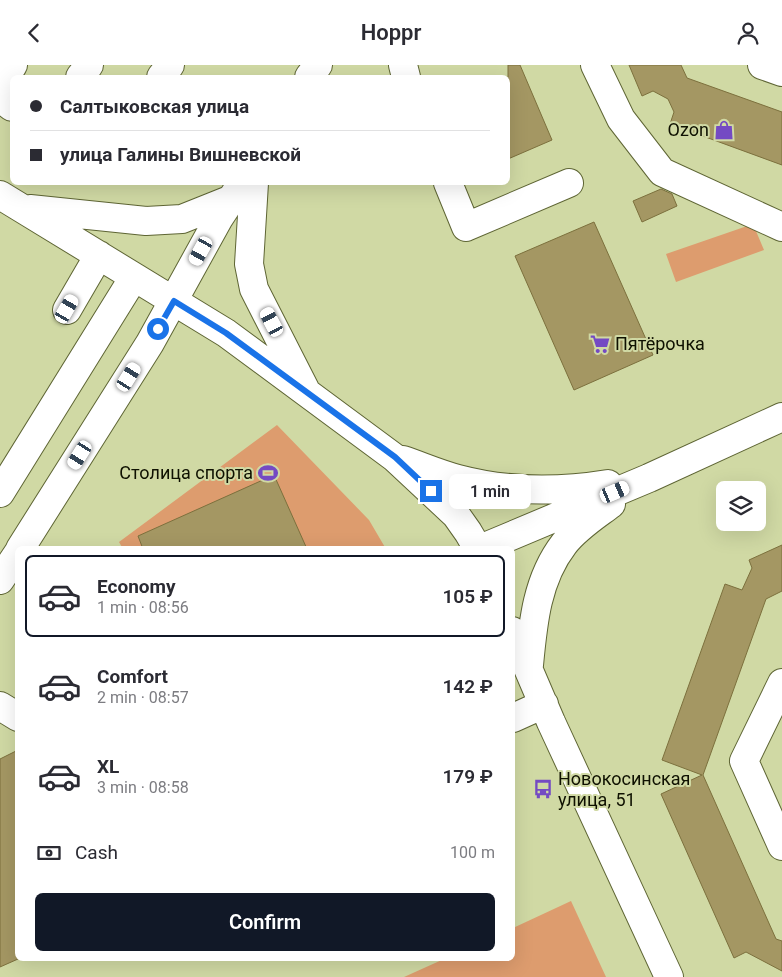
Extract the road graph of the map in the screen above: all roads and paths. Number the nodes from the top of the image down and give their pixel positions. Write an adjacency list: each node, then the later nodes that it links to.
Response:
1 (13, 65): 5 (street)
2 (595, 65): 11 (street)
3 (762, 65): 4 (street)
4 (782, 72)
5 (0, 85)
6 (569, 183): 8 (street)
7 (254, 185): 16 (street)
8 (449, 185)
9 (237, 191): 10 (street); 14 (street)
10 (11, 202): 12 (street)
11 (782, 227)
12 (99, 255): 13 (street); 15 (street)
13 (134, 277): 14 (street); 20 (street)
14 (174, 301): 16 (street); 21 (street)
15 (67, 309)
16 (306, 393): 18 (street)
17 (782, 417): 19 (street)
18 (395, 457): 19 (street); 22 (street)
19 (649, 478): 23 (street); 25 (street)
20 (0, 493)
21 (24, 546)
22 (477, 546)
23 (486, 546)
24 (515, 638): 25 (street)
25 (529, 669): 27 (street)
26 (782, 683): 31 (street)
27 (544, 704): 30 (street); 32 (street)
28 (0, 706): 29 (street)
29 (15, 715)
30 (515, 717)
31 (782, 846)
32 (669, 977)

